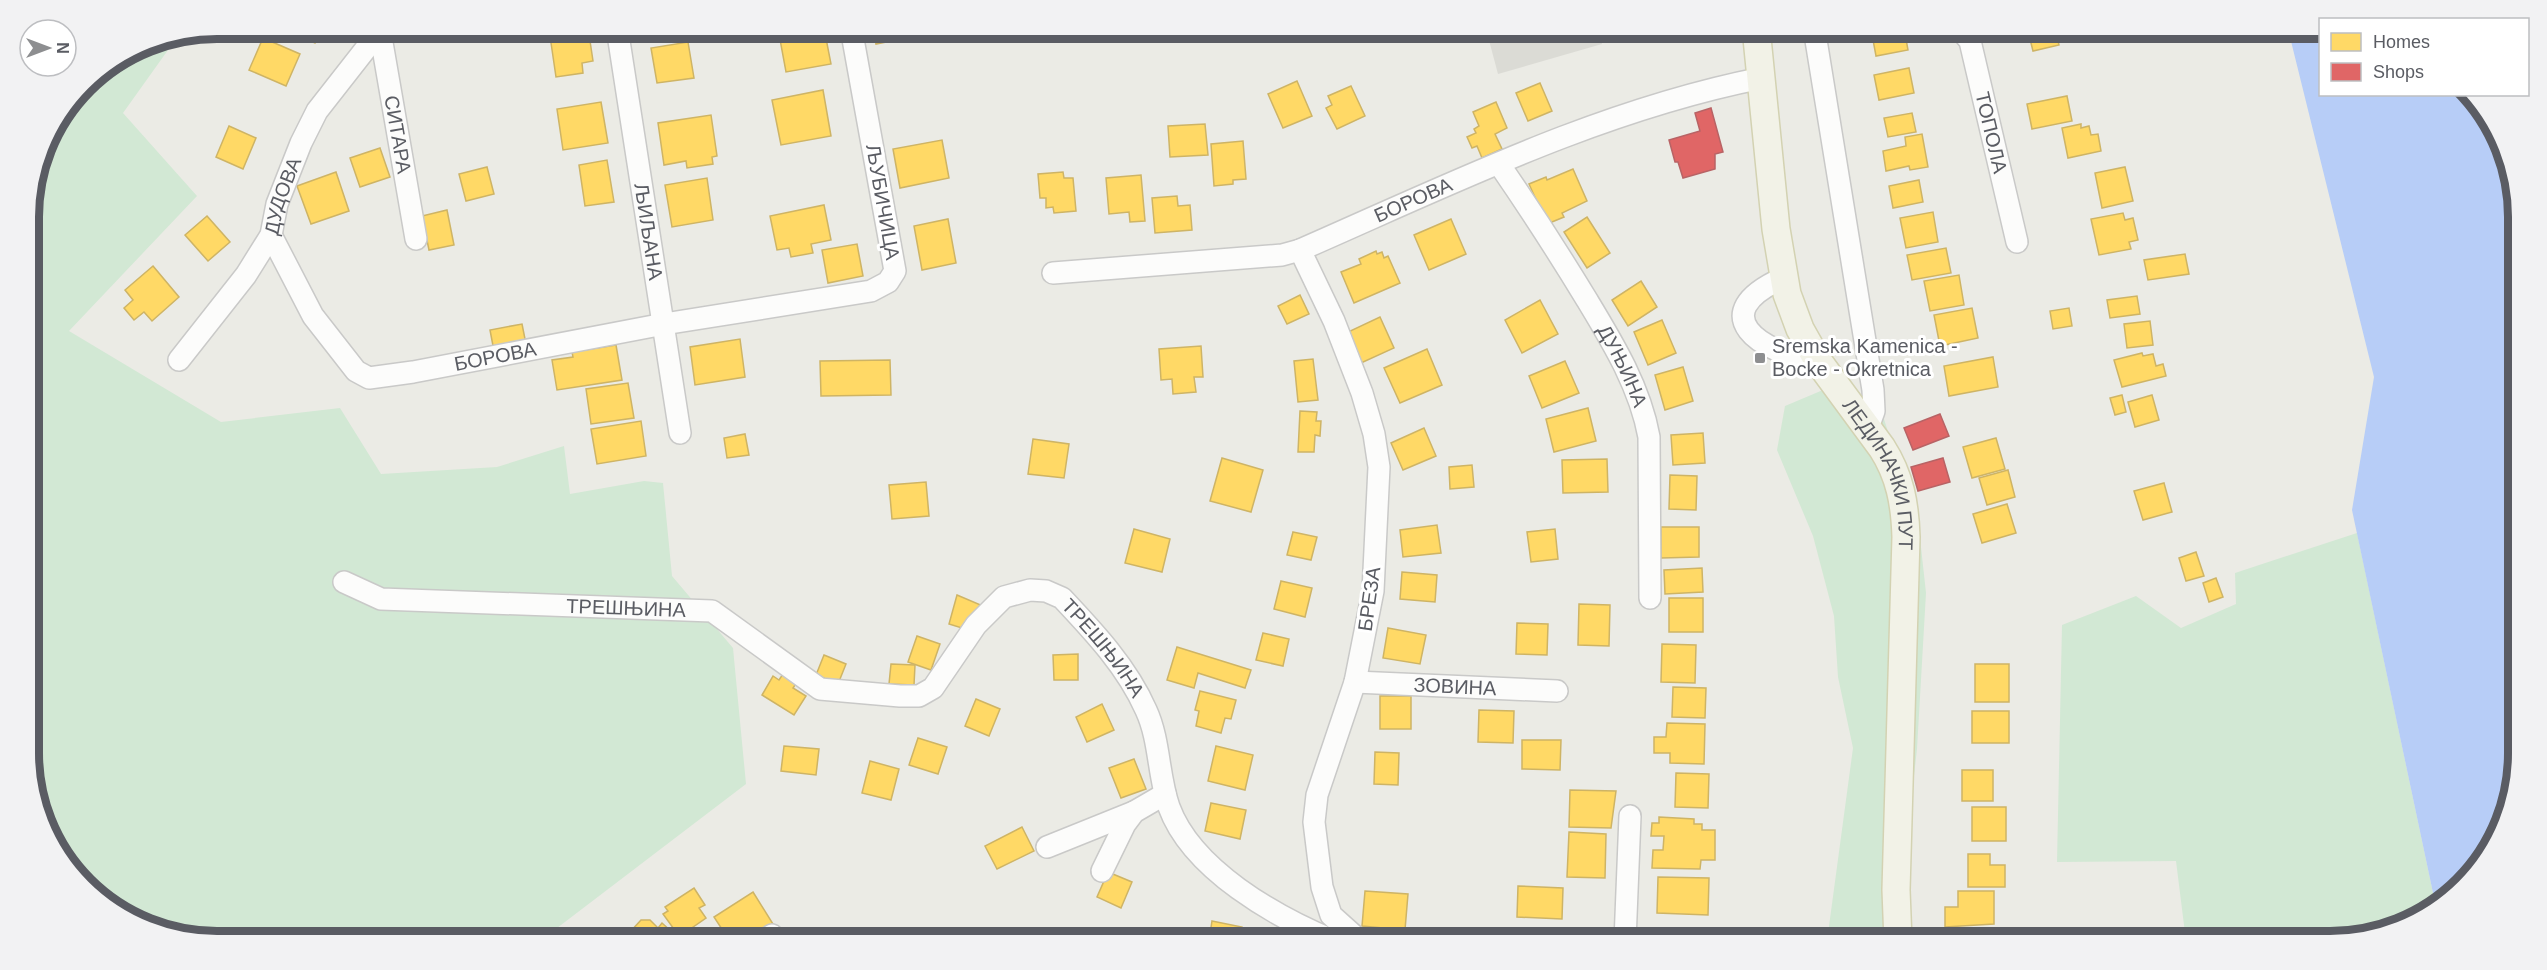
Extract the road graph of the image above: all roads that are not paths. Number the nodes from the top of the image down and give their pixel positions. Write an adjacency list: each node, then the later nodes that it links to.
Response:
1 (373, 39): 10 (street, ДУДОВА)
2 (383, 39): 11 (street, СИТАРА)
3 (619, 39): 17 (street, ЉИЉАНА)
4 (853, 39): 16 (street, ЉУБИЧИЦА)
5 (1757, 39): 8 (main road, ЛЕДИНАЧКИ ПУТ)
6 (1816, 39): 20 (street)
7 (1968, 39): 12 (street, ТОПОЛА)
8 (1762, 78): 9 (street, БОРОВА); 15 (main road, ЛЕДИНАЧКИ ПУТ)
9 (1499, 164): 13 (street, БОРОВА); 23 (street, ДУЊИНА)
10 (271, 234): 17 (street, БОРОВА); 18 (street, ДУДОВА)
11 (416, 239)
12 (2017, 242)
13 (1300, 250): 14 (street, БОРОВА); 24 (street, БРЕЗА)
14 (1053, 273)
15 (1783, 278): 19 (main road, ЛЕДИНАЧКИ ПУТ); 19 (street)
16 (797, 303): 17 (street, БОРОВА)
17 (664, 324): 21 (street, ЉИЉАНА)
18 (179, 360)
19 (1818, 362): 20 (main road, ЛЕДИНАЧКИ ПУТ)
20 (1867, 430): 34 (main road, ЛЕДИНАЧКИ ПУТ)
21 (680, 433)
22 (344, 582): 26 (street, ТРЕШЊИНА)
23 (1650, 598)
24 (1355, 681): 25 (street, ЗОВИНА); 32 (street, БРЕЗА)
25 (1557, 691)
26 (1165, 794): 27 (street); 31 (street, ТРЕШЊИНА)
27 (1134, 812): 29 (street); 30 (street)
28 (1630, 816): 33 (street)
29 (1047, 847)
30 (1102, 871)
31 (1313, 931)
32 (1349, 931)
33 (1625, 931)
34 (1898, 931)

